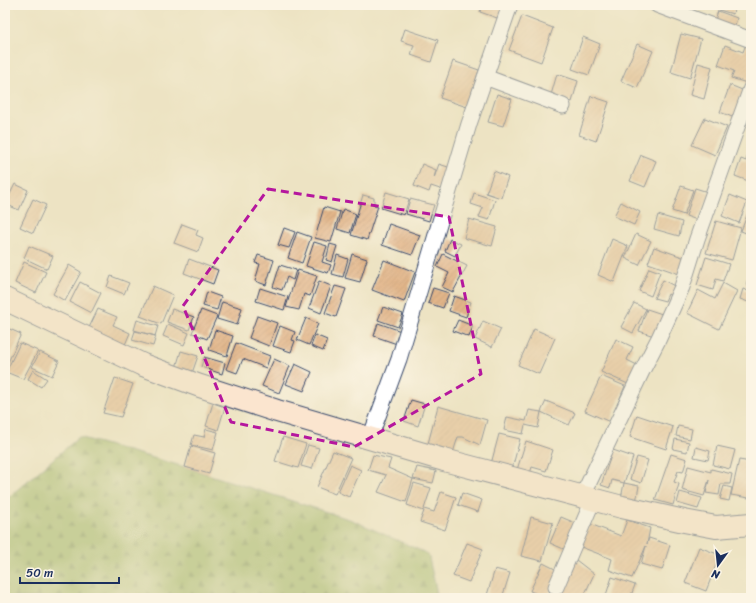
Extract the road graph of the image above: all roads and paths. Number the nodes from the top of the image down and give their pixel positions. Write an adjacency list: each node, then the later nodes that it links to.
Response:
1 (510, 5): 4 (street)
2 (657, 5): 3 (street)
3 (751, 40)
4 (485, 77): 6 (street); 8 (street)
5 (751, 88): 9 (street)
6 (563, 106)
7 (5, 300): 8 (street)
8 (370, 438): 9 (street)
9 (588, 498): 10 (street); 11 (street)
10 (751, 524)
11 (556, 587)

